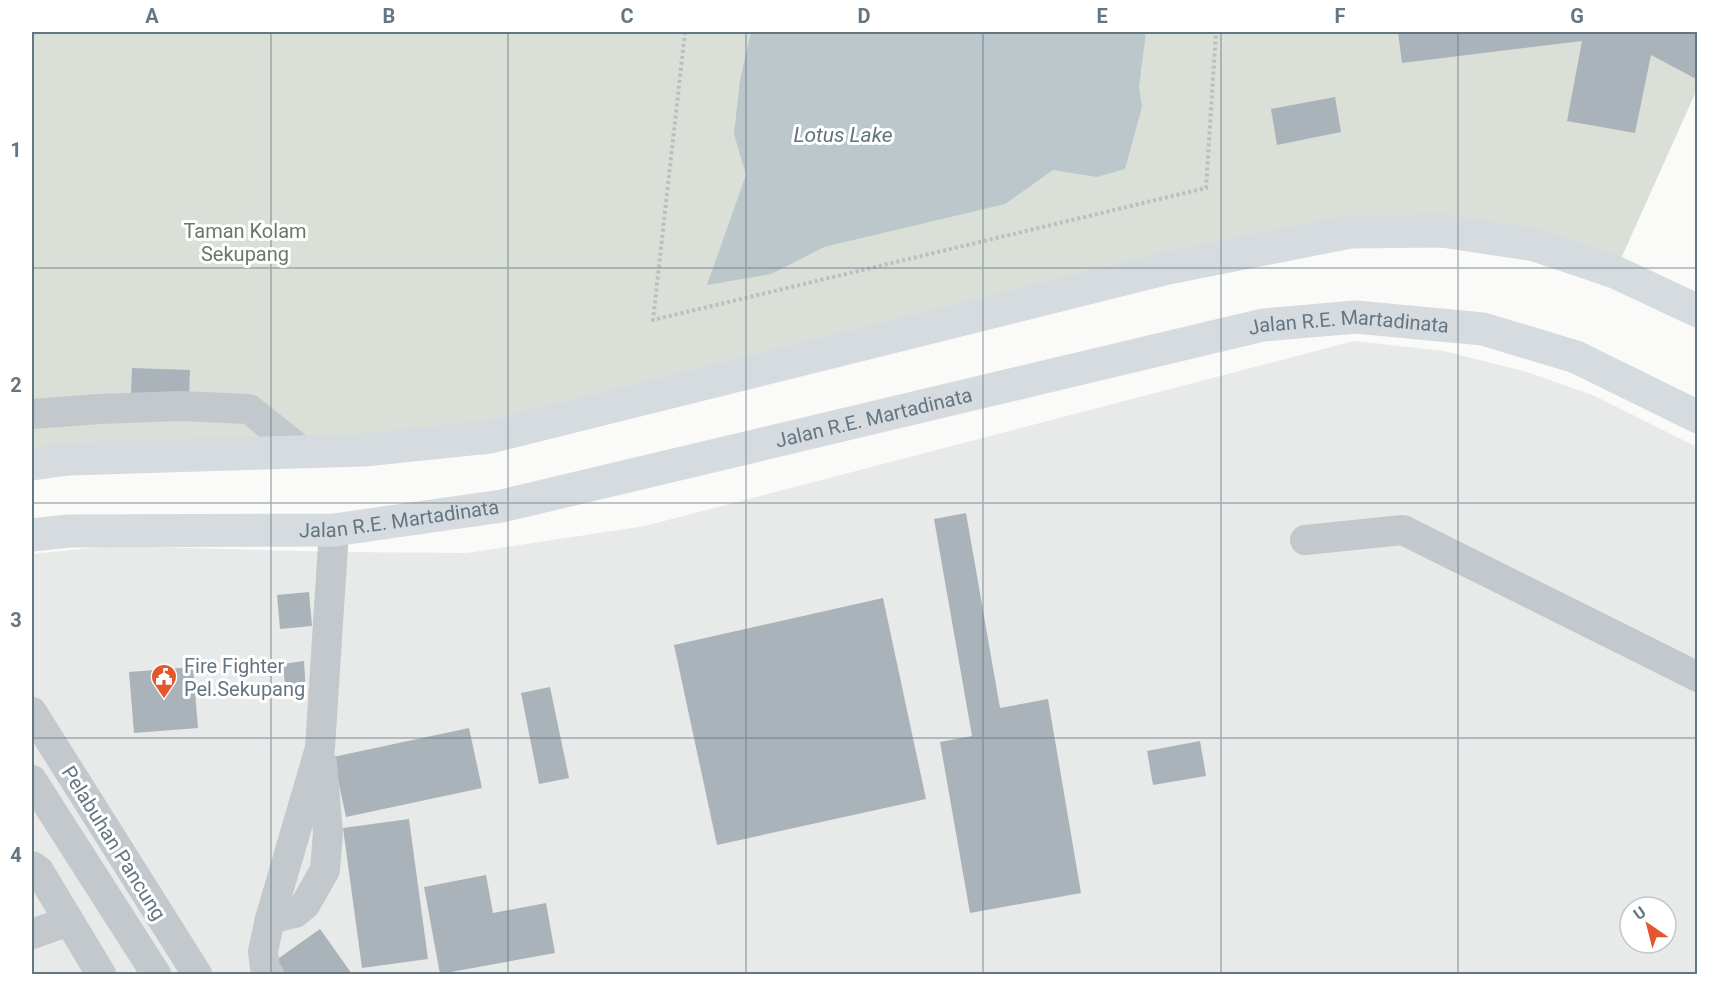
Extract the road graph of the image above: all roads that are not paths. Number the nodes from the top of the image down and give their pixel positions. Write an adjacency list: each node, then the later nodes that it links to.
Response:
1 (1698, 311): 4 (highway)
2 (32, 414): 4 (street)
3 (1698, 417): 6 (highway, Jalan R.E. Martadinata)
4 (303, 452): 5 (highway)
5 (32, 464)
6 (334, 530): 7 (highway, Jalan R.E. Martadinata); 11 (street)
7 (32, 535)
8 (1305, 540): 9 (street)
9 (1698, 676)
10 (34, 722): 19 (street, Pelabuhan Pancung)
11 (320, 748): 14 (street); 14 (street)
12 (32, 780): 18 (street, Pelabuhan Pancung)
13 (32, 866): 15 (street)
14 (270, 919): 20 (street)
15 (69, 921): 16 (street); 17 (street)
16 (32, 934)
17 (101, 975)
18 (156, 975)
19 (196, 975)
20 (269, 975)

